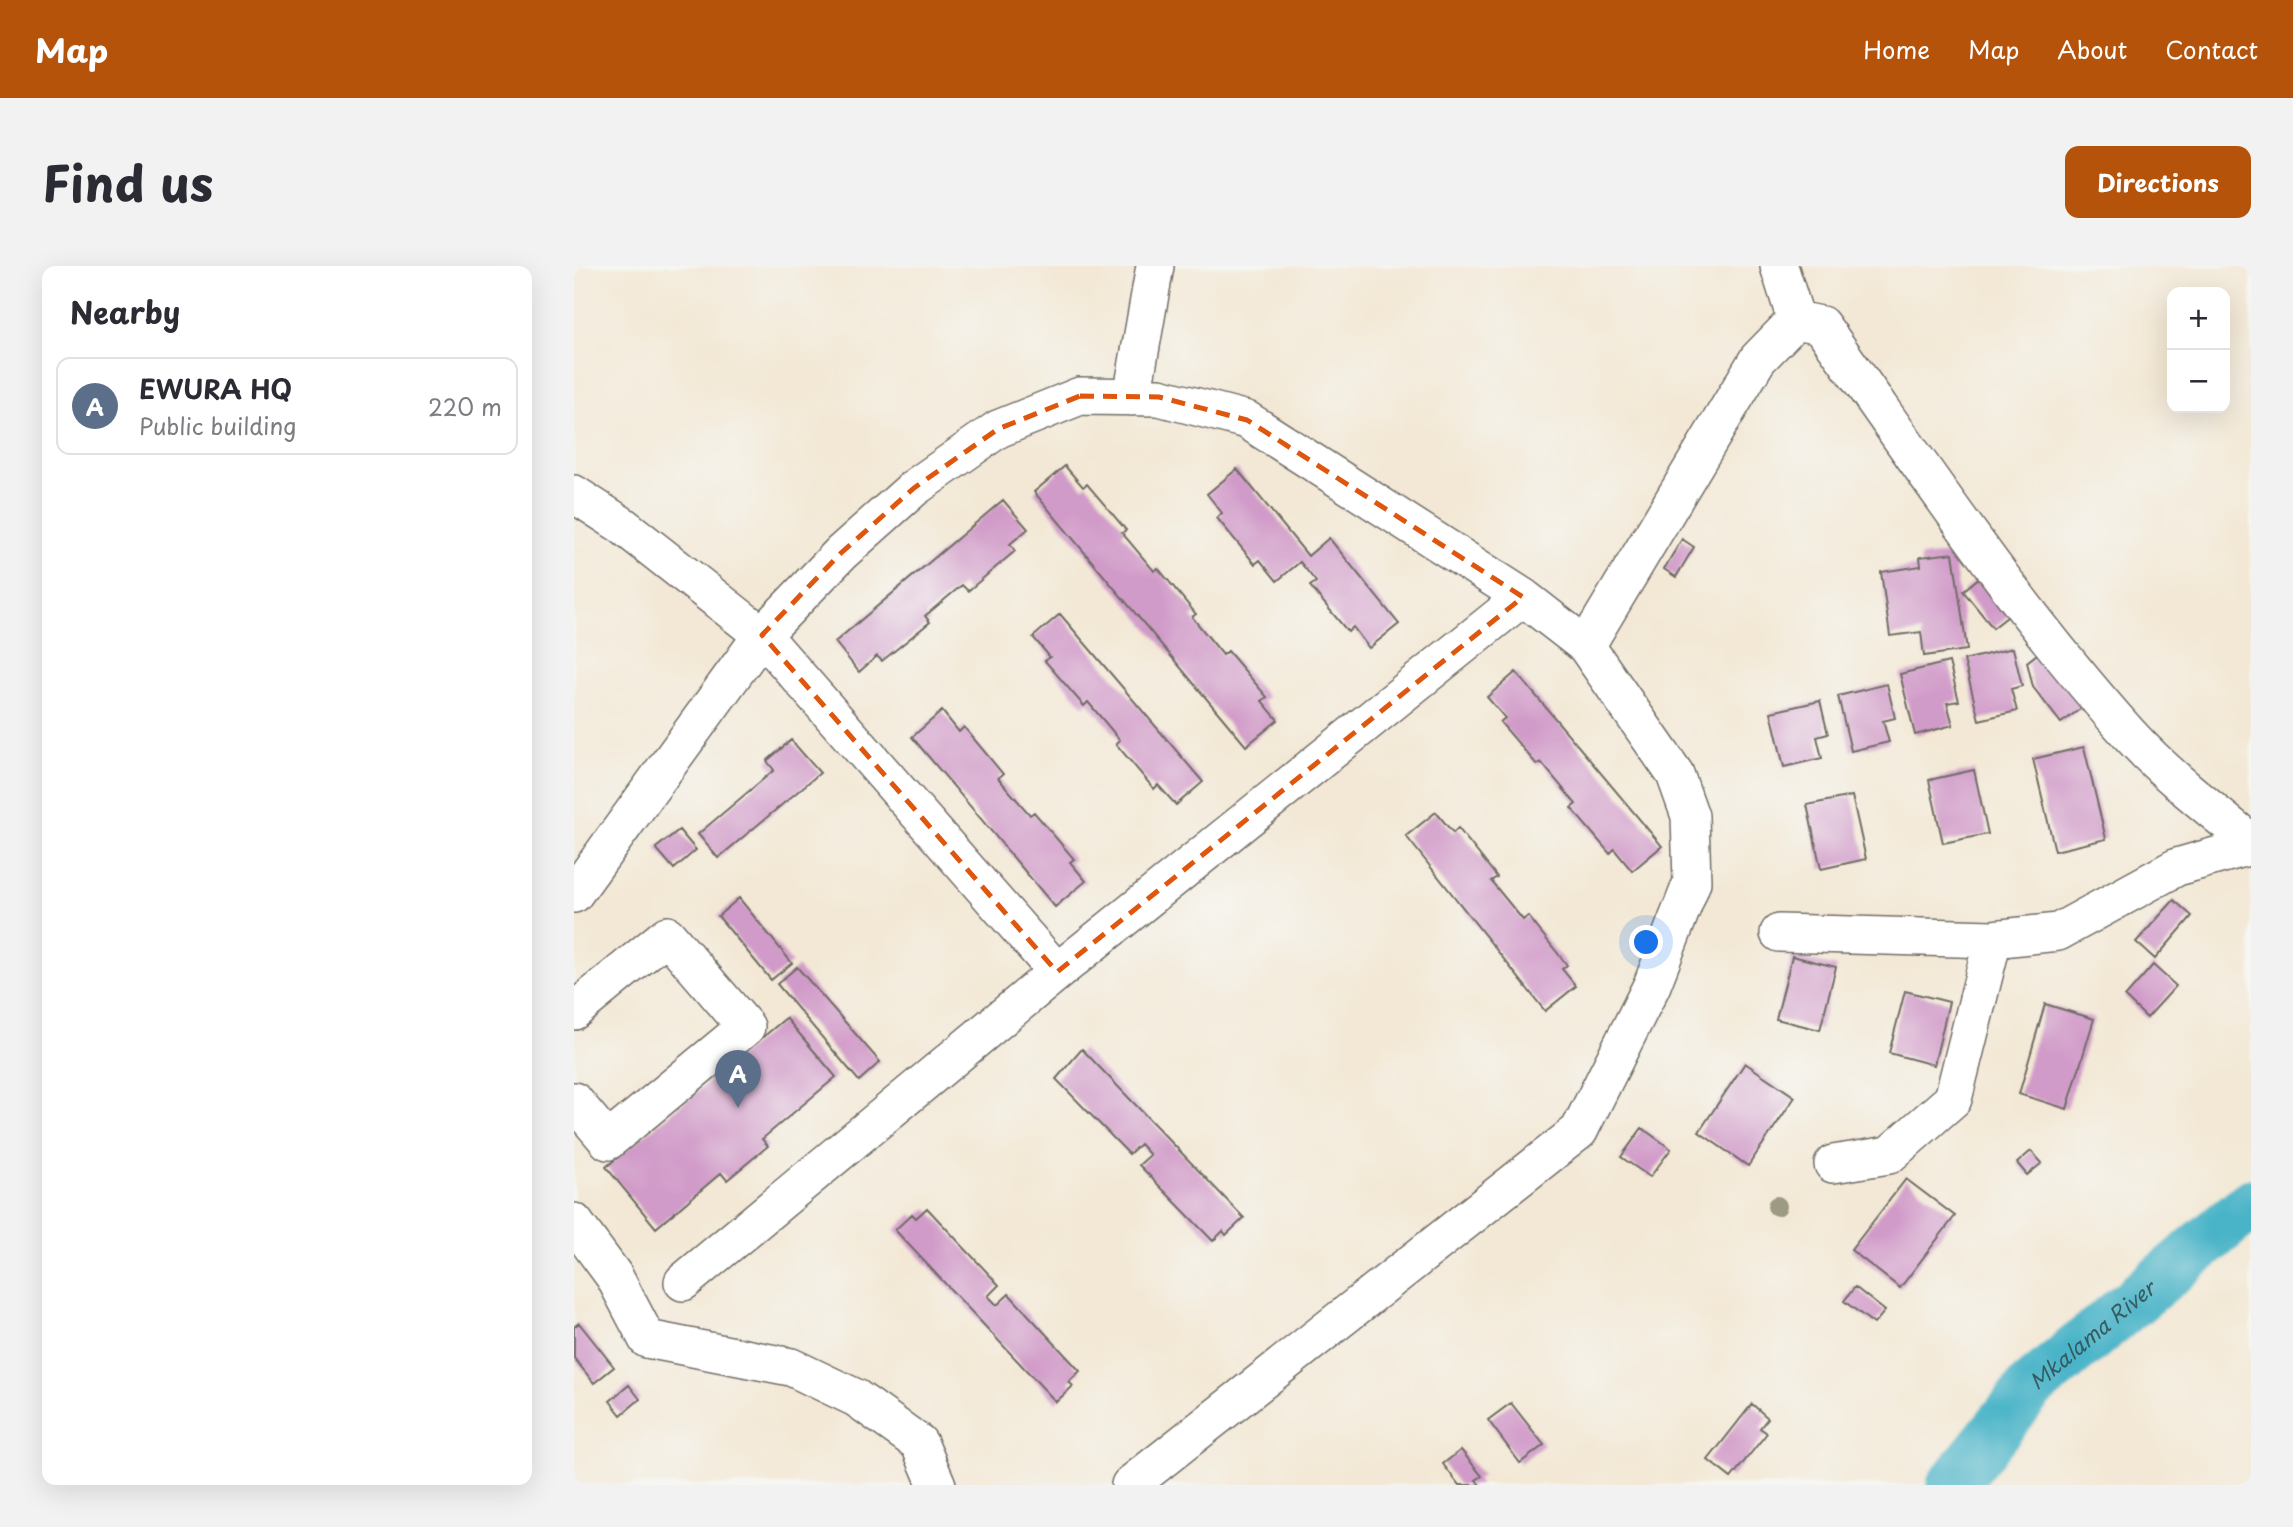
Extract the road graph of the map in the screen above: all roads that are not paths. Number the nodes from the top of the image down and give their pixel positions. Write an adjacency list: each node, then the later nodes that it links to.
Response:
1 (1155, 266): 4 (street)
2 (1779, 266): 3 (street)
3 (1796, 320): 8 (street); 9 (street)
4 (1132, 397): 6 (street); 7 (street)
5 (574, 494): 7 (street)
6 (1523, 597): 8 (street); 13 (street)
7 (762, 635): 10 (street); 13 (street)
8 (1586, 646): 20 (street)
9 (2251, 844): 12 (street)
10 (574, 894)
11 (1779, 933): 12 (street)
12 (1993, 939): 16 (street)
13 (1057, 972): 18 (street)
14 (574, 1011): 15 (street)
15 (574, 1101)
16 (1833, 1164)
17 (574, 1222): 19 (street)
18 (683, 1282)
19 (937, 1485)
20 (1130, 1485)

